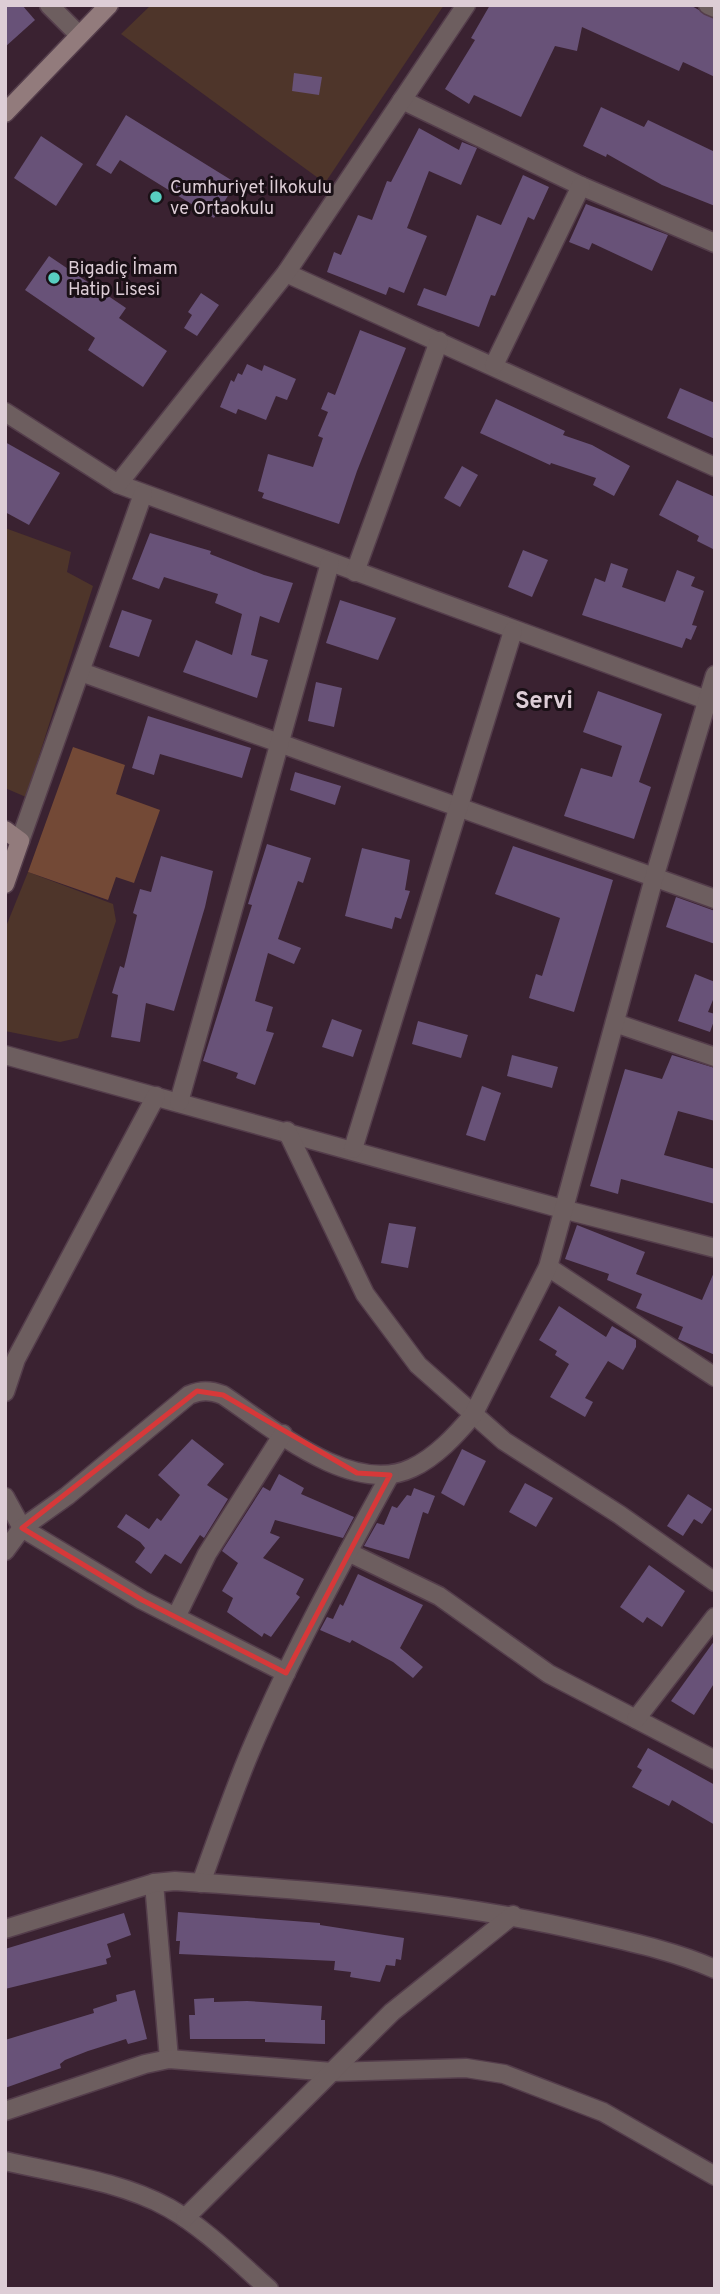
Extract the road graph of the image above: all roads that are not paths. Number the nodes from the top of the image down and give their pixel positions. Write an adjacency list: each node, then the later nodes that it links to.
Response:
1 (49, 5): 6 (street)
2 (109, 5): 6 (main road)
3 (466, 5): 7 (street)
4 (708, 5): 5 (street)
5 (715, 8)
6 (78, 34): 8 (main road)
7 (402, 100): 9 (street); 11 (street)
8 (5, 113)
9 (582, 186): 10 (street); 13 (street)
10 (715, 243)
11 (286, 273): 12 (street); 16 (street)
12 (439, 341): 13 (street); 19 (street)
13 (494, 365): 15 (street)
14 (5, 412): 16 (street)
15 (715, 467)
16 (118, 484): 17 (street)
17 (143, 494): 18 (street); 21 (street)
18 (330, 563): 19 (street); 24 (street)
19 (355, 572): 20 (street)
20 (513, 631): 23 (street); 25 (street)
21 (81, 672): 24 (street); 26 (street)
22 (715, 675): 23 (street)
23 (710, 702): 27 (street)
24 (277, 745): 25 (street); 34 (street)
25 (458, 808): 27 (street); 36 (street)
26 (13, 836): 28 (main road)
27 (654, 878): 29 (street); 30 (street)
28 (5, 884)
29 (715, 899)
30 (615, 1023): 32 (street); 37 (street)
31 (5, 1055): 33 (street)
32 (715, 1058)
33 (156, 1096): 34 (street); 41 (street)
34 (179, 1102): 35 (street)
35 (287, 1132): 36 (street); 42 (street)
36 (353, 1149): 37 (street)
37 (566, 1210): 38 (street); 39 (street)
38 (715, 1248)
39 (548, 1267): 40 (street); 42 (street)
40 (715, 1377)
41 (5, 1392)
42 (473, 1415): 44 (street); 49 (street)
43 (282, 1434): 44 (street); 46 (street); 50 (street)
44 (390, 1475): 48 (street)
45 (5, 1497): 46 (street)
46 (22, 1528): 47 (street); 50 (street)
47 (5, 1551)
48 (348, 1552): 52 (street); 53 (street)
49 (715, 1582)
50 (176, 1617): 52 (street)
51 (715, 1617): 53 (street)
52 (286, 1673): 56 (street)
53 (636, 1719): 54 (street)
54 (715, 1760)
55 (154, 1883): 56 (street); 58 (street); 60 (street)
56 (201, 1883): 57 (street)
57 (513, 1915): 59 (street); 61 (street)
58 (5, 1928)
59 (715, 1969)
60 (169, 2059): 61 (street); 62 (street)
61 (332, 2072): 64 (street); 65 (street)
62 (5, 2111)
63 (5, 2161): 65 (street)
64 (715, 2176)
65 (185, 2218): 66 (street)
66 (269, 2289)

